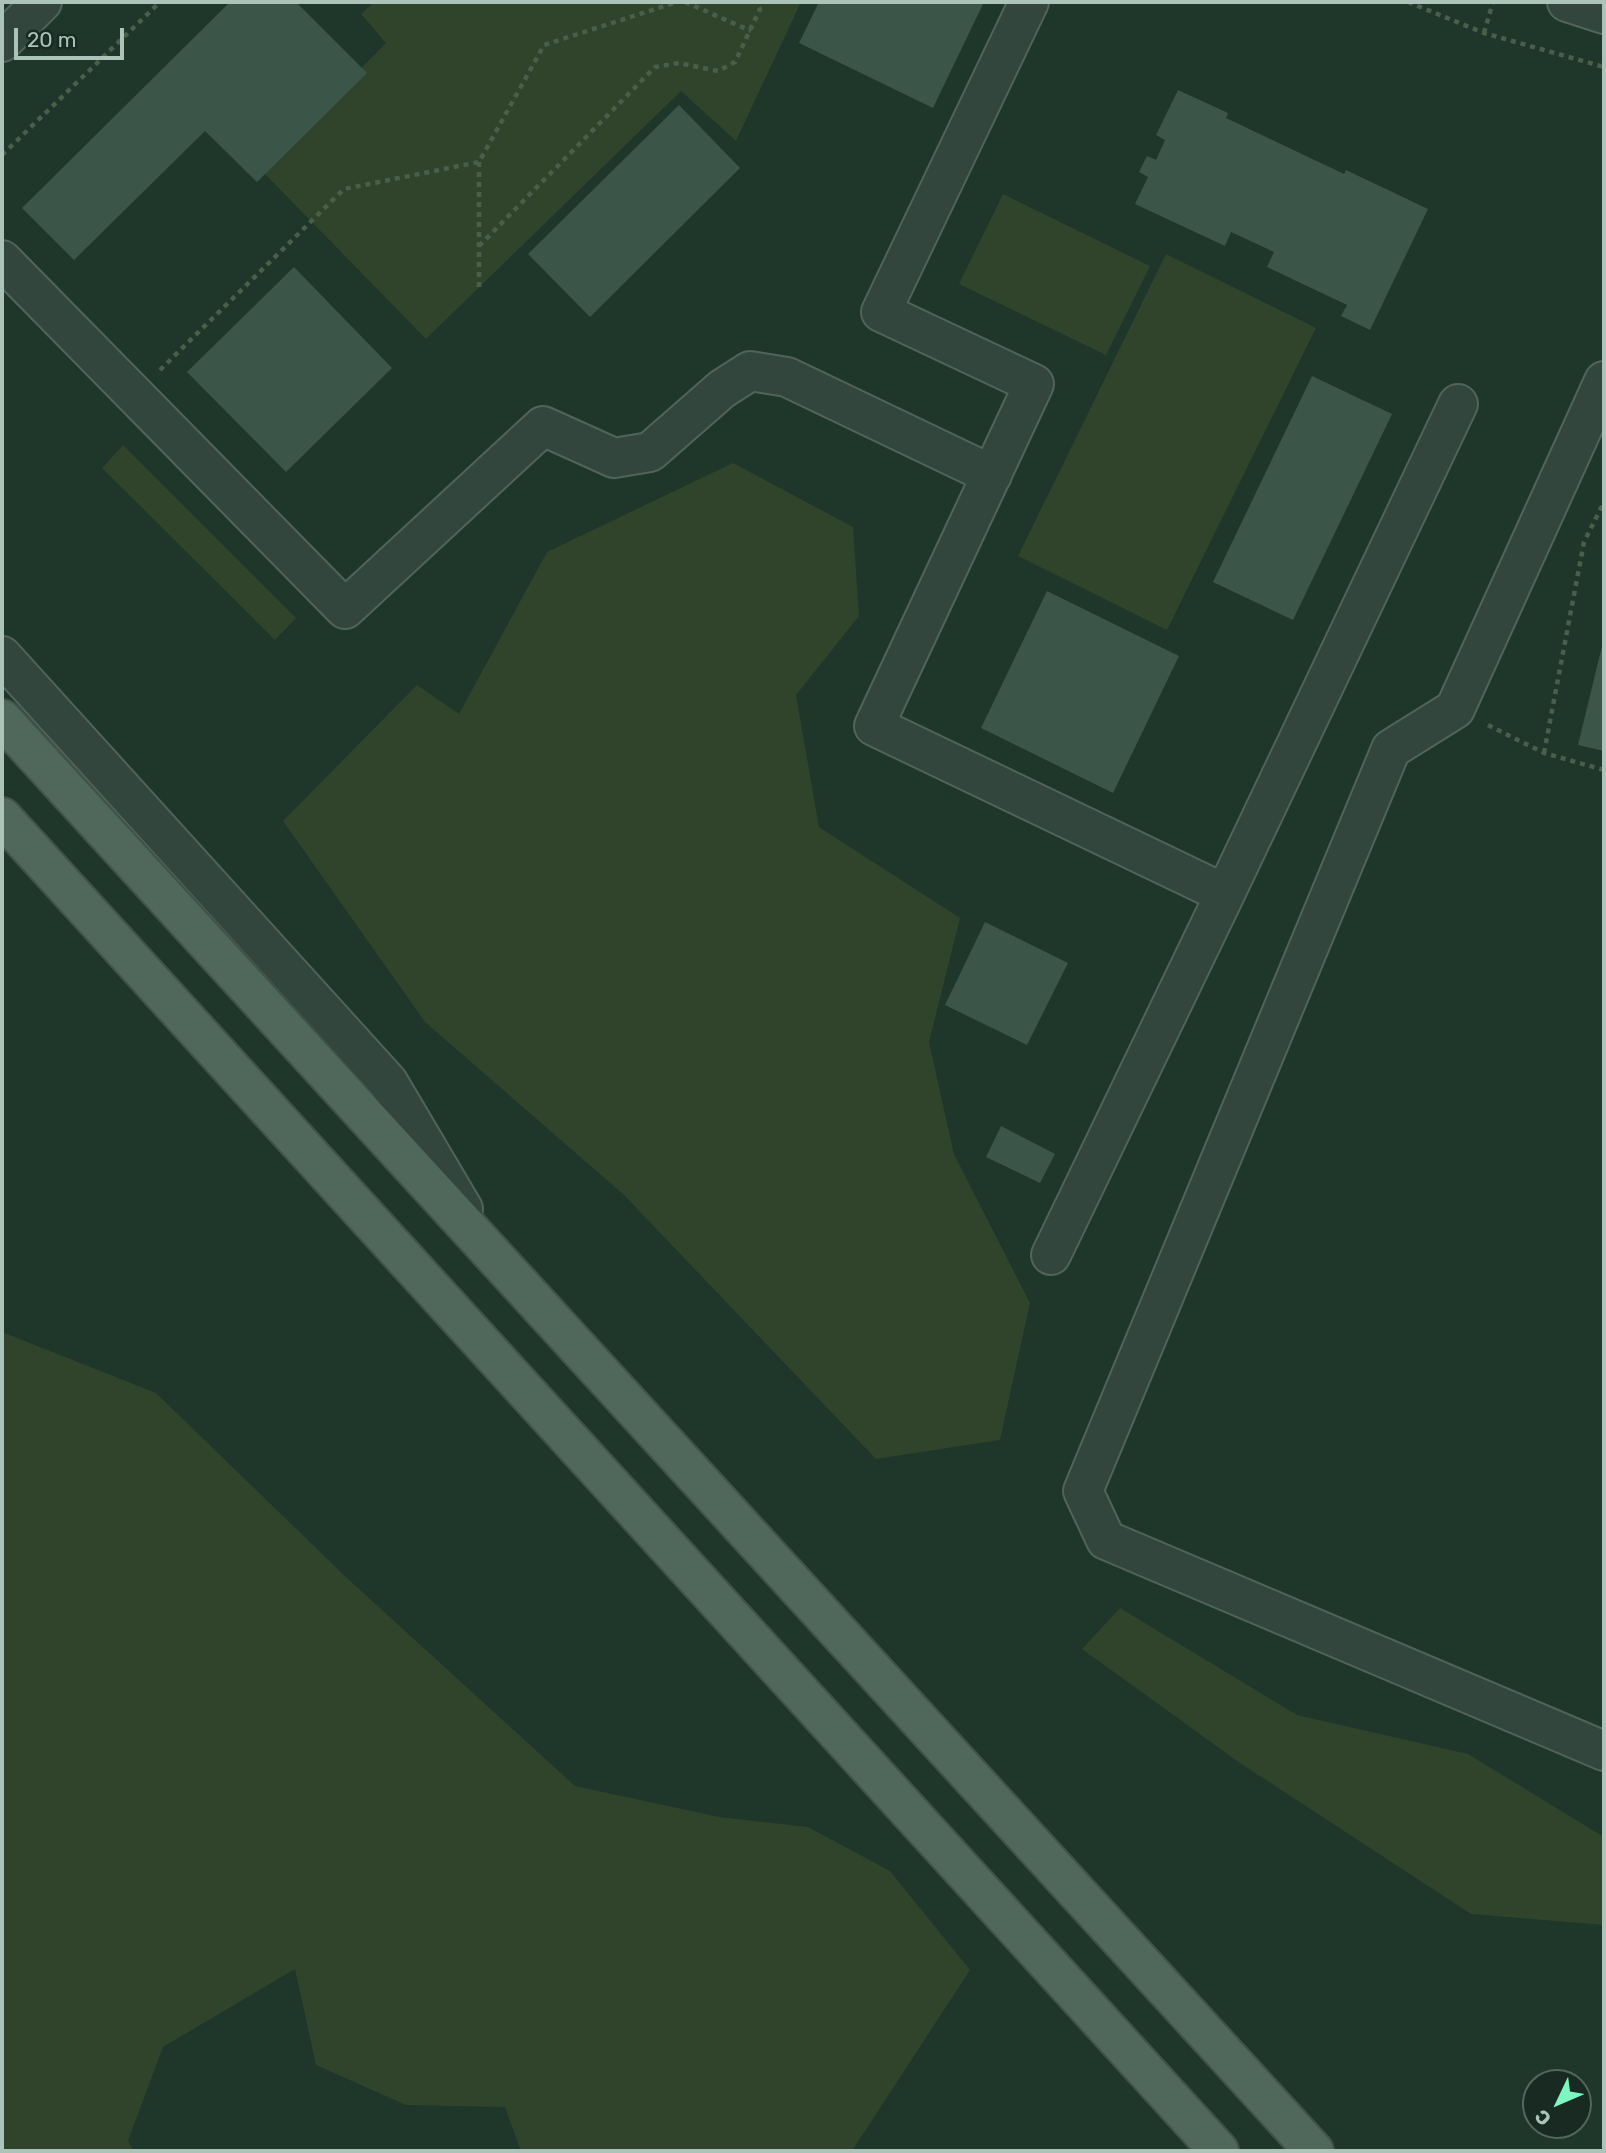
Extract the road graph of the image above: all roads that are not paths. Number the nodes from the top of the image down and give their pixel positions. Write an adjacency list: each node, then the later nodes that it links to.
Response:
1 (42, 2): 5 (street)
2 (1029, 2): 9 (street)
3 (1567, 2): 4 (street)
4 (1604, 13)
5 (2, 42)
6 (2, 260): 9 (street)
7 (1604, 381): 16 (street)
8 (1458, 404): 13 (street)
9 (992, 475): 13 (street)
10 (2, 656): 14 (street)
11 (2, 719): 14 (main road)
12 (2, 817): 17 (main road)
13 (1225, 894): 15 (street)
14 (485, 1247): 18 (main road)
15 (1051, 1255)
16 (1604, 1751)
17 (1219, 2151)
18 (1314, 2151)

